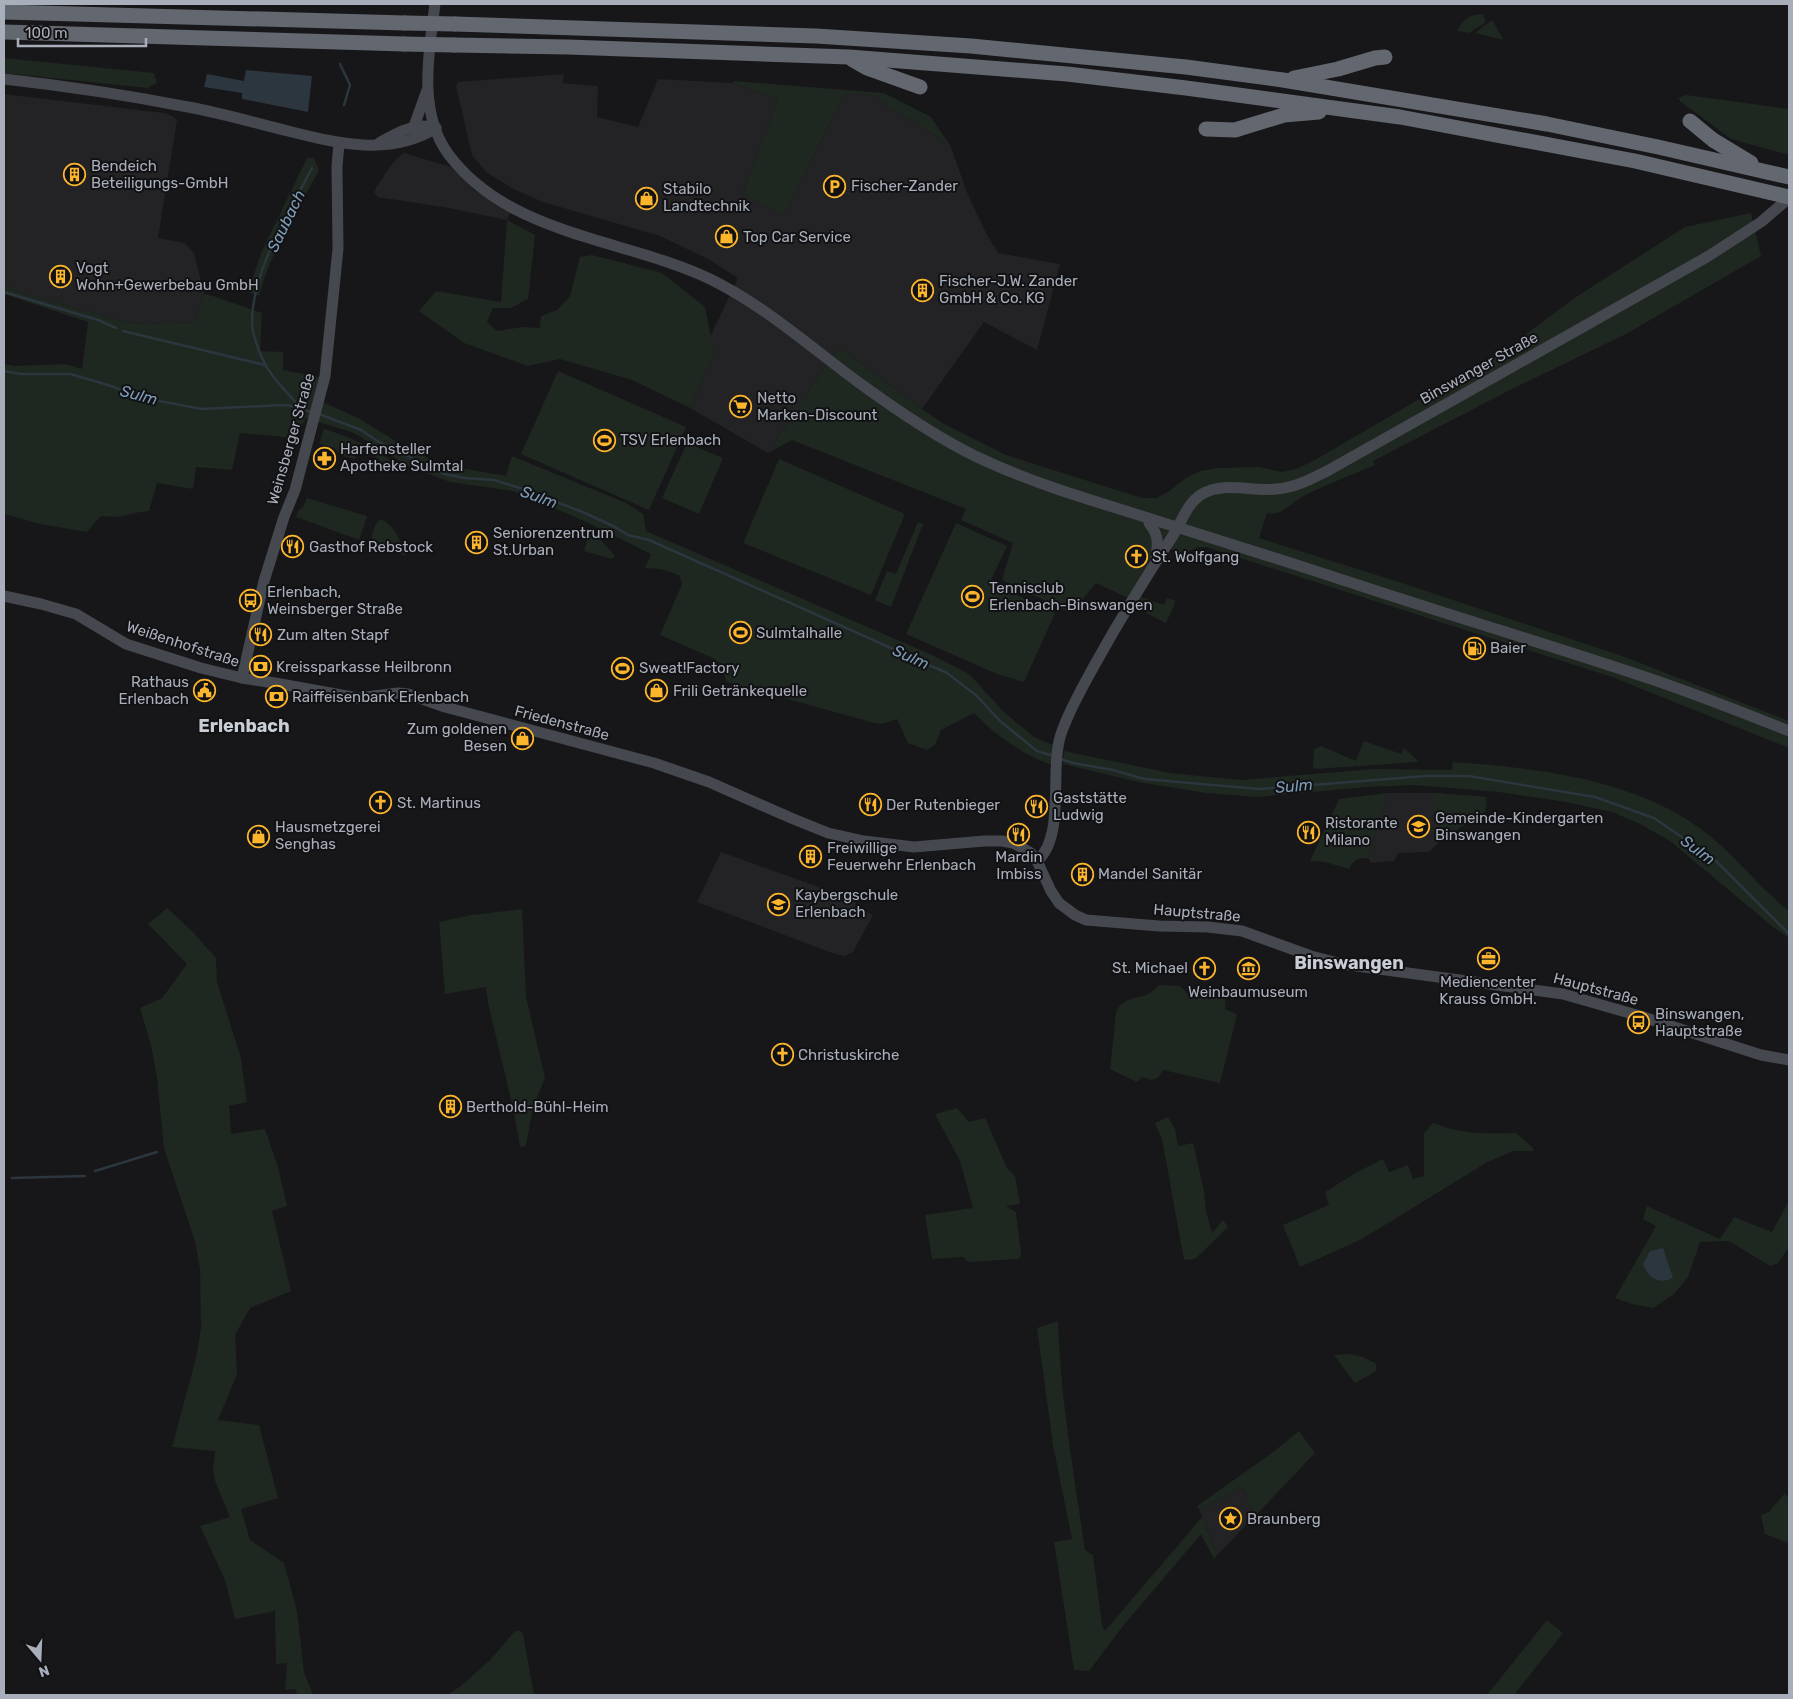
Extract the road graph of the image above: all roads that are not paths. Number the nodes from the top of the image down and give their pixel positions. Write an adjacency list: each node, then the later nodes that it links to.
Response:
1 (435, 4): 8 (street)
2 (4, 12): 7 (highway, bridge)
3 (4, 32): 5 (highway, bridge)
4 (1385, 57): 7 (highway)
5 (849, 58): 9 (highway); 10 (highway)
6 (4, 79): 15 (street)
7 (1283, 80): 17 (highway)
8 (428, 87): 12 (street); 13 (street)
9 (920, 87)
10 (1346, 109): 14 (highway); 19 (highway)
11 (1690, 121): 17 (highway)
12 (413, 128): 13 (street); 16 (street)
13 (436, 128): 16 (street); 20 (street)
14 (1206, 129)
15 (339, 143): 16 (street); 24 (street, Weinsberger Straße)
16 (376, 144)
17 (1766, 171): 18 (highway)
18 (1789, 176)
19 (1789, 198): 21 (street, Binswanger Straße)
20 (1150, 519): 21 (street); 22 (street)
21 (1178, 528): 22 (street, Binswanger Straße); 25 (street)
22 (1155, 563): 27 (street, Binswanger Straße)
23 (4, 596): 24 (street, Weißenhofstraße)
24 (242, 678): 26 (street, Friedenstraße)
25 (1789, 731)
26 (864, 841): 27 (street, Hauptstraße)
27 (1037, 861): 28 (street, Hauptstraße)
28 (1789, 1060)

